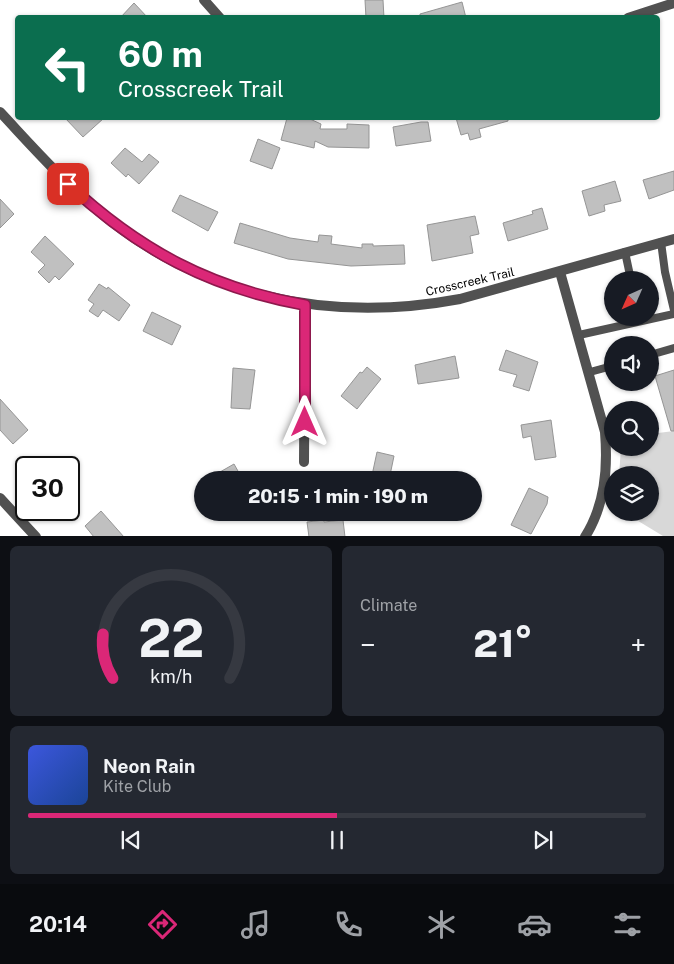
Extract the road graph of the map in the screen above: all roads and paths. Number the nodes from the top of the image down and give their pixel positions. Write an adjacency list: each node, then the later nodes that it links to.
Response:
1 (204, 0): 3 (street)
2 (674, 4): 4 (street)
3 (217, 15)
4 (638, 15)
5 (0, 112): 11 (street, Crosscreek Trail)
6 (674, 238): 7 (street, Crosscreek Trail)
7 (661, 242): 8 (street, Crosscreek Trail); 12 (lane)
8 (625, 252): 9 (lane); 10 (street, Crosscreek Trail)
9 (629, 271)
10 (560, 272): 11 (street, Crosscreek Trail); 16 (street)
11 (305, 305): 21 (street)
12 (674, 310)
13 (674, 314): 14 (lane)
14 (659, 317)
15 (615, 326): 16 (lane)
16 (579, 335): 20 (street)
17 (674, 348): 18 (lane)
18 (659, 352)
19 (604, 368): 20 (lane)
20 (590, 372): 24 (street)
21 (304, 462)
22 (0, 498): 23 (street)
23 (36, 536)
24 (585, 536)

